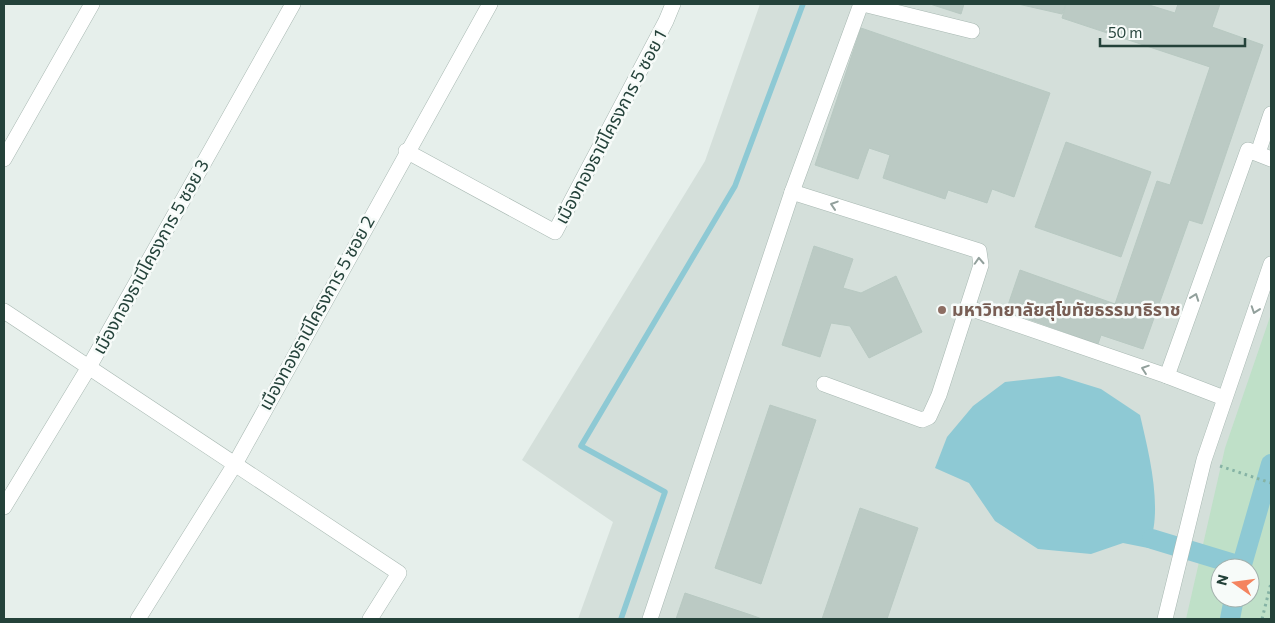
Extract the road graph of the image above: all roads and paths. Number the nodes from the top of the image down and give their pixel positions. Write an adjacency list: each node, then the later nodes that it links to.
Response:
1 (92, 4): 10 (street)
2 (293, 4): 15 (street, เมืองทองธานีโครงการ 5 ซอย 3)
3 (490, 4): 8 (street, เมืองทองธานีโครงการ 5 ซอย 2)
4 (673, 4): 8 (street, เมืองทองธานีโครงการ 5 ซอย 1)
5 (862, 4): 6 (street); 11 (street)
6 (972, 31)
7 (1271, 114): 9 (street)
8 (406, 151): 20 (street, เมืองทองธานีโครงการ 5 ซอย 2)
9 (1265, 156): 16 (street, one-way to 9)
10 (4, 159)
11 (792, 192): 13 (street, one-way to 11); 26 (street)
12 (1271, 264): 18 (street, one-way to 18)
13 (969, 308): 16 (street, one-way to 13); 17 (street)
14 (4, 311): 15 (street)
15 (89, 366): 20 (street); 22 (street, เมืองทองธานีโครงการ 5 ซอย 3)
16 (1167, 376): 18 (street)
17 (824, 384)
18 (1224, 398): 19 (street)
19 (1204, 460): 21 (path); 27 (street)
20 (235, 464): 24 (street, เมืองทองธานีโครงการ 5 ซอย 2); 25 (street)
21 (1271, 483)
22 (4, 507)
23 (1271, 583): 28 (path)
24 (138, 619)
25 (370, 619)
26 (650, 619)
27 (1165, 619)
28 (1262, 619)

